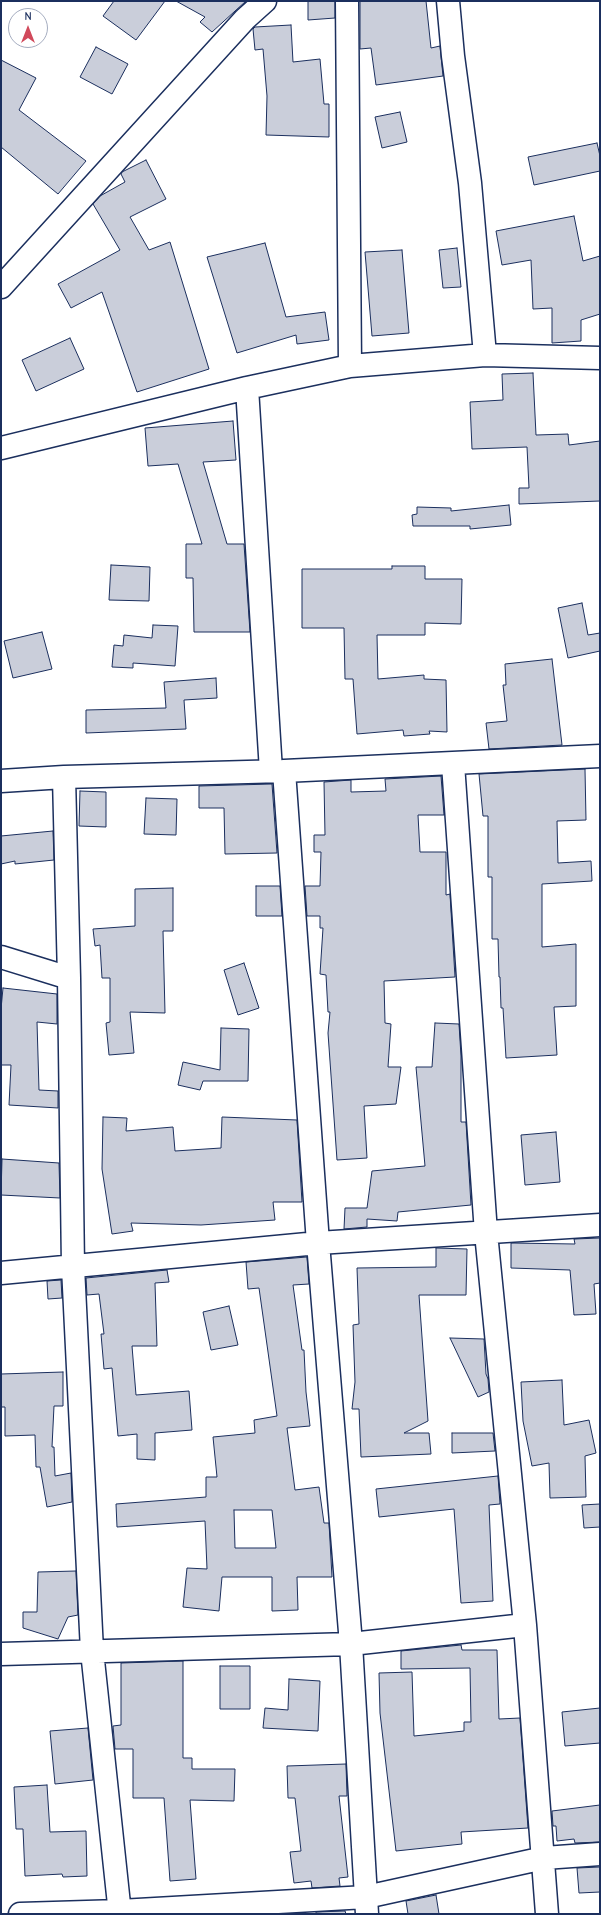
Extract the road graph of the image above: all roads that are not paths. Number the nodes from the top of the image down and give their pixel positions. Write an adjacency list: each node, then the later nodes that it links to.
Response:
1 (265, 1): 4 (street)
2 (347, 1): 7 (street)
3 (448, 1): 5 (street)
4 (1, 287)
5 (485, 355): 6 (street); 7 (street)
6 (600, 358)
7 (350, 366): 8 (street)
8 (247, 388): 9 (street); 12 (street)
9 (1, 448)
10 (600, 756): 11 (street)
11 (452, 764): 12 (street); 18 (street)
12 (277, 772): 13 (street); 19 (street)
13 (64, 777): 14 (street); 16 (street)
14 (1, 781)
15 (1, 957): 16 (street)
16 (69, 978): 20 (street)
17 (600, 1225): 18 (street)
18 (486, 1233): 19 (street); 22 (street)
19 (318, 1243): 20 (street); 23 (street)
20 (73, 1267): 21 (street); 24 (street)
21 (1, 1273)
22 (524, 1625): 23 (street); 27 (street)
23 (351, 1644): 24 (street); 28 (street)
24 (92, 1650): 25 (street); 29 (street)
25 (1, 1654)
26 (600, 1854): 27 (street)
27 (544, 1858): 28 (street); 31 (street)
28 (366, 1905): 29 (street)
29 (120, 1913): 30 (street)
30 (20, 1914)
31 (547, 1914)

